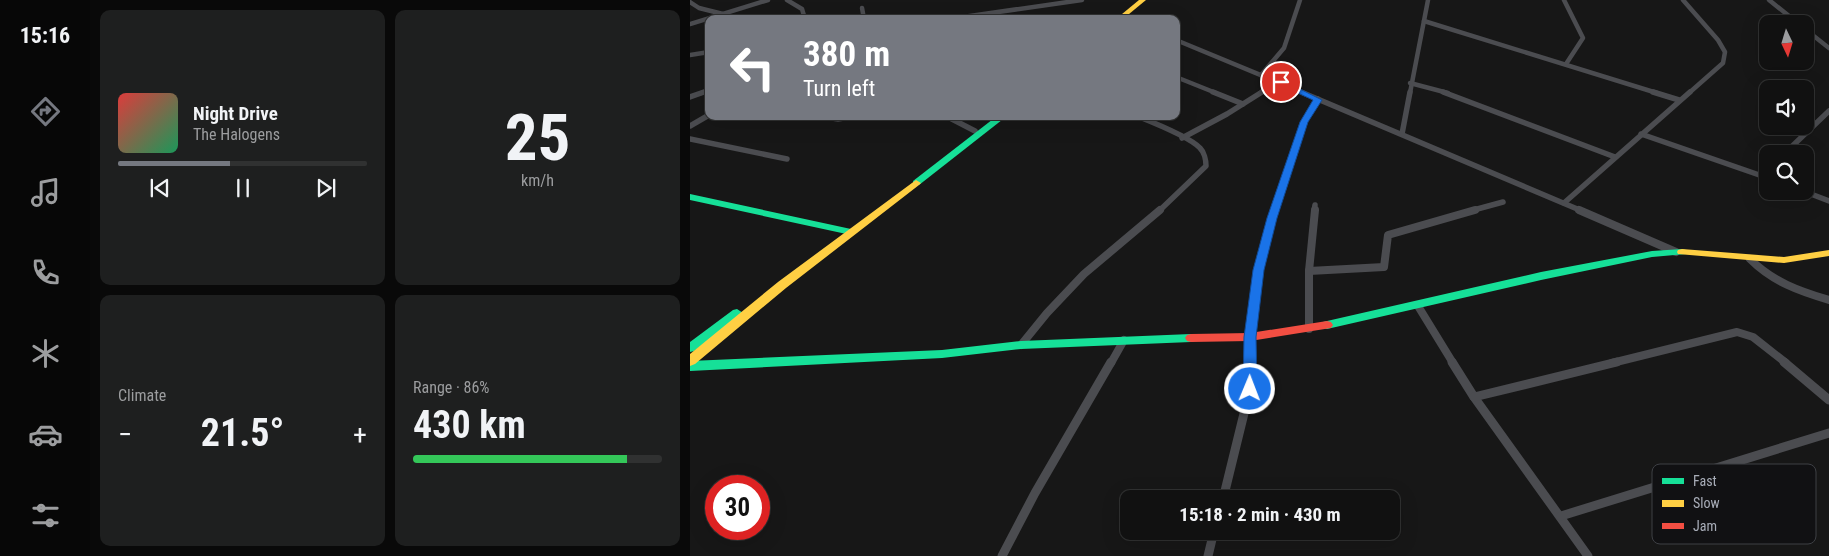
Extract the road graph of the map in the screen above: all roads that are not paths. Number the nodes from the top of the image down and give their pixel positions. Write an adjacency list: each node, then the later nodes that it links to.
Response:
1 (768, 0): 13 (street)
2 (787, 0): 15 (street)
3 (1080, 0): 17 (street)
4 (1143, 0): 18 (street)
5 (1151, 0): 19 (street)
6 (1300, 0): 32 (street)
7 (1428, 0): 22 (street)
8 (1564, 0): 31 (street)
9 (1683, 0): 39 (street)
10 (1769, 0): 20 (street)
11 (690, 2): 13 (street)
12 (862, 8): 16 (street)
13 (724, 14): 14 (street)
14 (721, 15)
15 (805, 15)
16 (863, 15)
17 (977, 15)
18 (1124, 15)
19 (1132, 15)
20 (1788, 15)
21 (705, 20): 23 (street)
22 (1424, 21): 31 (street); 35 (street)
23 (690, 24)
24 (1814, 36): 25 (street)
25 (1817, 38): 26 (street); 28 (street)
26 (1829, 38)
27 (1180, 42): 32 (street)
28 (1829, 48)
29 (705, 53): 30 (street)
30 (690, 55)
31 (1566, 64): 39 (street)
32 (1261, 75): 34 (street)
33 (1180, 79): 40 (street)
34 (1278, 82): 38 (street); 40 (street)
35 (1410, 83): 49 (street); 54 (street)
36 (705, 91): 37 (street)
37 (690, 97)
38 (1318, 100): 49 (street); 71 (street)
39 (1679, 100): 50 (street)
40 (1242, 104): 51 (street)
41 (1829, 111): 53 (street)
42 (705, 117): 47 (street)
43 (954, 120): 48 (street)
44 (990, 120): 48 (street)
45 (998, 120): 63 (street)
46 (1146, 120): 51 (street)
47 (690, 126)
48 (975, 131): 63 (street)
49 (1402, 134): 61 (street)
50 (1640, 134): 54 (street); 56 (street)
51 (1182, 138): 73 (street)
52 (690, 139): 55 (street)
53 (1793, 145)
54 (1615, 157): 61 (street)
55 (787, 159)
56 (1759, 175)
57 (1814, 195): 59 (street)
58 (690, 197): 63 (street)
59 (1829, 201)
60 (1503, 202): 67 (street)
61 (1564, 203): 64 (street)
62 (1315, 205): 67 (street)
63 (847, 231): 74 (street); 75 (street)
64 (1676, 252): 66 (street); 69 (street)
65 (1829, 253): 66 (street)
66 (1750, 259): 68 (street)
67 (1309, 271): 70 (street)
68 (1829, 300)
69 (1418, 306): 70 (street); 77 (street)
70 (1309, 330): 71 (street)
71 (1250, 337): 72 (street); 82 (street)
72 (1124, 340): 73 (street); 85 (street)
73 (1021, 346): 76 (street)
74 (690, 348)
75 (690, 361)
76 (690, 366)
77 (1474, 396): 78 (street); 83 (street)
78 (1829, 400)
79 (1829, 433): 80 (street)
80 (1729, 464)
81 (1652, 488): 83 (street)
82 (1225, 490)
83 (1561, 516): 87 (street)
84 (1212, 540): 86 (street)
85 (1002, 556)
86 (1208, 556)
87 (1588, 556)

